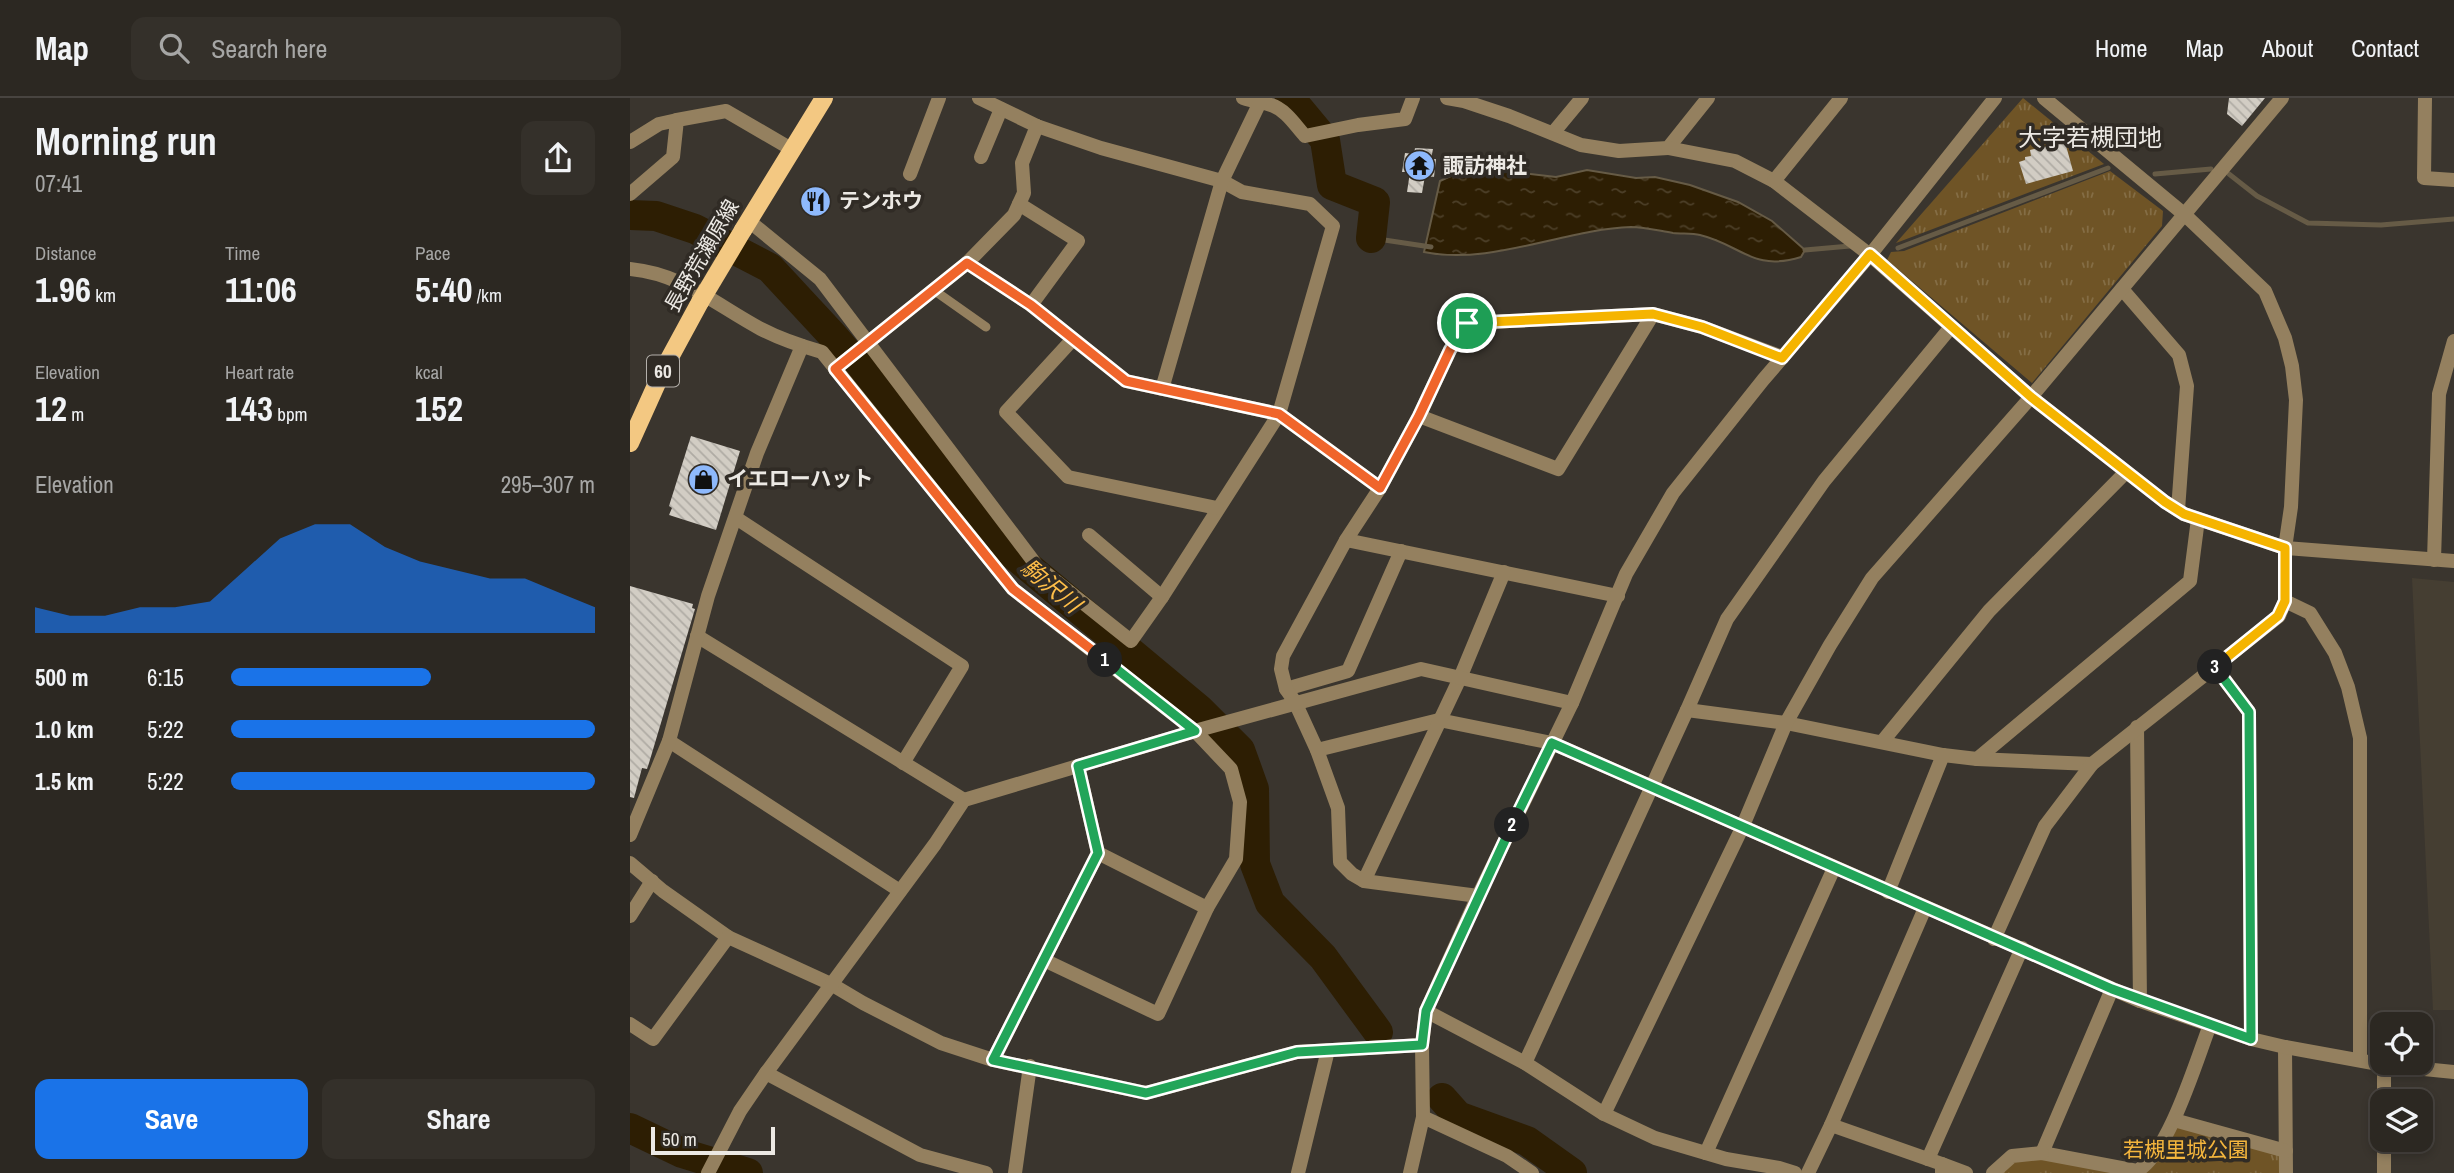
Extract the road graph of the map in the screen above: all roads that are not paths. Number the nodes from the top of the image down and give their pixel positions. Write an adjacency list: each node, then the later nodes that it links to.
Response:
1 (824, 98): 21 (main road, 長野荒瀬原線 / 60)
2 (939, 98): 23 (street)
3 (979, 98): 15 (street)
4 (1243, 98): 14 (street)
5 (1413, 98): 14 (street)
6 (1447, 98): 18 (street)
7 (1582, 98): 18 (street)
8 (1708, 98): 20 (street)
9 (1840, 98): 26 (street)
10 (1995, 98): 31 (street)
11 (2044, 98): 29 (street)
12 (2282, 98): 29 (street)
13 (2425, 98): 24 (street)
14 (1260, 101): 25 (street)
15 (1001, 109): 17 (street); 22 (street)
16 (677, 120): 19 (street); 21 (street); 27 (street)
17 (1037, 126): 25 (street); 28 (street)
18 (1553, 133): 20 (street)
19 (630, 142)
20 (1668, 148): 26 (street)
21 (793, 150): 30 (main road, 長野荒瀬原線 / 60)
22 (981, 157)
23 (910, 174)
24 (2454, 180)
25 (1222, 181): 46 (street); 48 (street)
26 (1774, 181): 31 (street)
27 (630, 194)
28 (1019, 204): 32 (street); 36 (street)
29 (2185, 215): 34 (street); 59 (street)
30 (746, 225): 43 (street); 50 (main road, 長野荒瀬原線 / 60, bridge)
31 (1870, 254): 39 (street); 44 (street)
32 (967, 263): 35 (street); 36 (street)
33 (630, 269): 42 (street)
34 (2122, 289): 47 (street); 54 (street)
35 (935, 291): 38 (lane); 43 (street)
36 (1031, 305): 40 (street)
37 (1653, 314): 44 (street); 49 (street); 49 (street)
38 (986, 327)
39 (1951, 327): 47 (street); 73 (street)
40 (1073, 339): 46 (street); 53 (street)
41 (2454, 341): 61 (street)
42 (802, 346): 45 (street); 55 (street)
43 (865, 346): 45 (street); 65 (street)
44 (1782, 358): 64 (street)
45 (839, 367): 77 (street)
46 (1162, 389): 48 (street)
47 (2031, 397): 51 (street); 75 (street)
48 (1279, 414): 52 (street); 53 (street)
49 (1419, 416): 52 (street)
50 (630, 443)
51 (2126, 472): 54 (street); 79 (street)
52 (1380, 488): 58 (street)
53 (1217, 508): 65 (street)
54 (2178, 510): 56 (street)
55 (736, 518): 67 (street); 84 (street)
56 (2198, 519): 59 (street); 83 (street)
57 (1089, 535): 65 (street)
58 (1346, 540): 60 (street); 70 (street)
59 (2285, 548): 61 (street); 66 (street)
60 (1401, 551): 63 (street); 70 (street)
61 (2434, 560): 62 (street)
62 (2454, 561)
63 (1504, 572): 64 (street); 69 (street)
64 (1618, 596): 72 (street)
65 (1162, 597)
66 (2285, 601): 68 (street); 117 (street)
67 (698, 636): 78 (street); 84 (street)
68 (2215, 667): 76 (street); 112 (street)
69 (1460, 678): 71 (street); 72 (street); 74 (street)
70 (1286, 689): 71 (street)
71 (1296, 702): 77 (street); 81 (street)
72 (1572, 703): 80 (street)
73 (1687, 710): 75 (street); 87 (street)
74 (1439, 720): 80 (street); 81 (street); 95 (street)
75 (1786, 723): 79 (street); 89 (street)
76 (2137, 727): 85 (street); 108 (street)
77 (1198, 730): 86 (street); 99 (street)
78 (669, 741): 90 (street); 96 (street)
79 (1882, 742): 82 (street)
80 (1552, 743): 87 (street); 98 (street)
81 (1317, 750): 95 (street)
82 (1943, 755): 83 (street); 97 (street)
83 (1977, 759): 85 (street)
84 (903, 763): 88 (street)
85 (2092, 764): 103 (street)
86 (1078, 766): 88 (street); 91 (street)
87 (1650, 787): 89 (street); 119 (street)
88 (964, 800): 96 (street)
89 (1742, 828): 93 (street); 124 (street)
90 (630, 835)
91 (1098, 853): 99 (street); 105 (street)
92 (630, 863): 94 (street)
93 (1834, 868): 97 (street); 130 (street)
94 (652, 881): 101 (street); 102 (street)
95 (1364, 881): 98 (street)
96 (900, 891): 106 (street)
97 (1888, 891): 100 (street)
98 (1478, 896): 109 (street)
99 (1207, 908): 105 (street)
100 (1925, 908): 103 (street); 127 (street)
101 (630, 916)
102 (729, 937): 106 (street); 110 (street)
103 (1994, 939): 104 (street)
104 (2022, 948): 107 (street); 132 (street)
105 (1044, 960): 116 (street)
106 (831, 984): 116 (street); 123 (street)
107 (2112, 989): 108 (street); 131 (street)
108 (2140, 1001): 111 (street)
109 (1426, 1011): 113 (street); 119 (street)
110 (630, 1024)
111 (2210, 1025): 112 (street); 126 (street)
112 (2251, 1039): 114 (street)
113 (1422, 1045): 115 (street); 125 (street)
114 (2284, 1047): 117 (street); 128 (street)
115 (1328, 1050): 120 (street); 138 (street)
116 (993, 1060): 120 (street)
117 (2360, 1060): 118 (street)
118 (2370, 1062)
119 (1525, 1063): 124 (street)
120 (1030, 1066): 137 (street)
121 (2433, 1070): 122 (street)
122 (2454, 1072)
123 (766, 1073): 133 (street); 135 (street)
124 (1604, 1114): 130 (street)
125 (1423, 1118): 139 (street); 140 (street)
126 (2174, 1120): 128 (street); 131 (street)
127 (1831, 1125): 132 (street); 142 (street)
128 (2286, 1151): 145 (street)
129 (2384, 1152): 146 (street)
130 (1706, 1153): 141 (street)
131 (2042, 1153): 144 (street)
132 (1928, 1159): 134 (street)
133 (940, 1167): 136 (street)
134 (1942, 1169): 143 (street)
135 (708, 1173)
136 (986, 1173)
137 (1015, 1173)
138 (1298, 1173)
139 (1410, 1173)
140 (1532, 1173)
141 (1795, 1173)
142 (1808, 1173)
143 (1966, 1173)
144 (1993, 1173)
145 (2286, 1173)
146 (2384, 1173)

